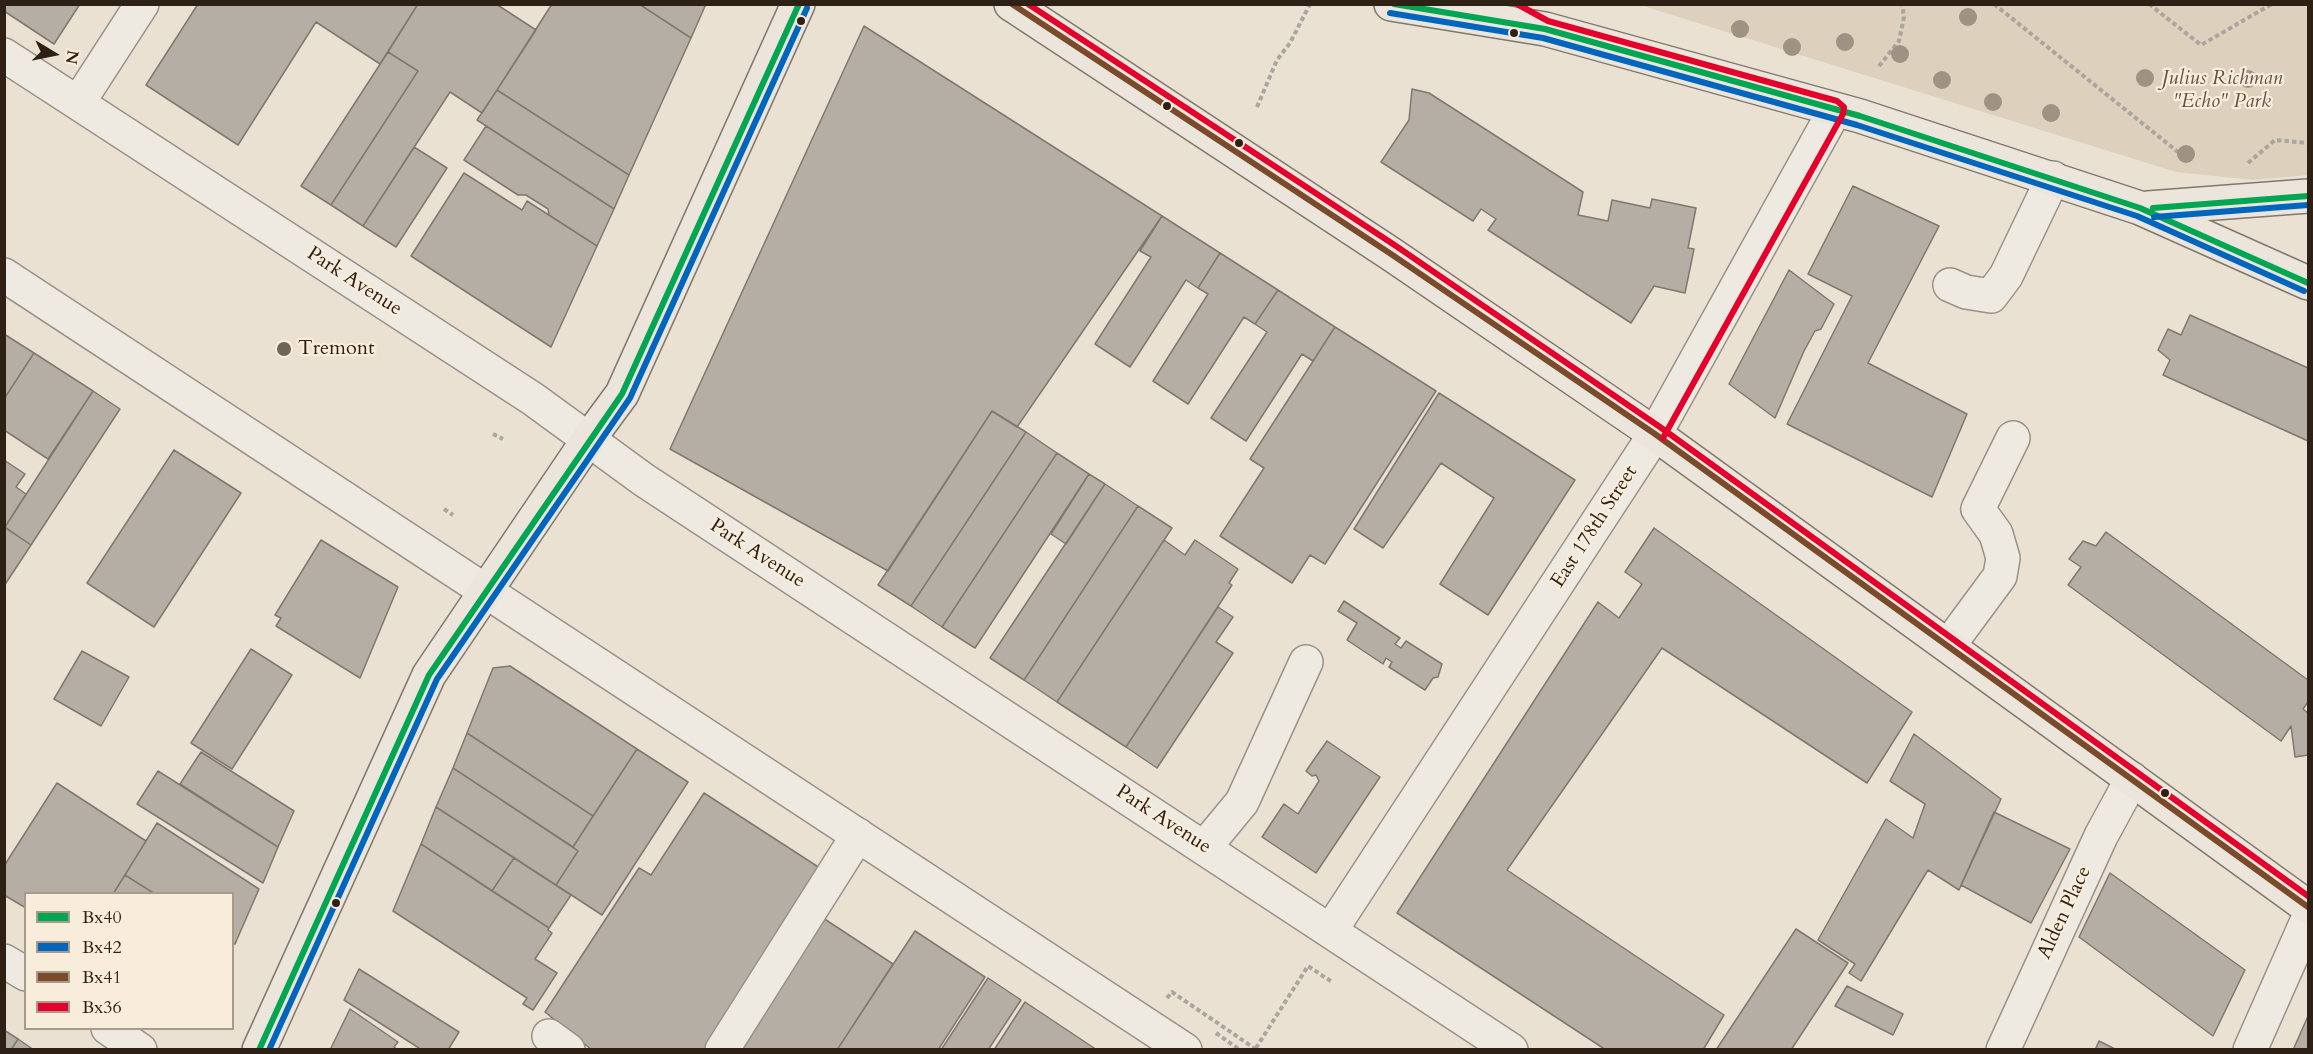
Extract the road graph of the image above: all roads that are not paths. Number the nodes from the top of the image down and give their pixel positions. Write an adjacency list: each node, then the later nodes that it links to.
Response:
1 (142, 4): 8 (street)
2 (1011, 4): 16 (main road)
3 (1391, 4): 6 (main road)
4 (1497, 4): 6 (main road)
5 (798, 5): 18 (main road)
6 (1545, 29): 9 (main road)
7 (4, 55): 8 (street, Park Avenue)
8 (78, 103): 18 (street, Park Avenue)
9 (1835, 110): 10 (main road); 16 (street, East 178th Street)
10 (2053, 178): 12 (main road); 15 (street)
11 (2308, 196): 12 (main road)
12 (2140, 208): 14 (main road)
13 (4, 275): 19 (street)
14 (2308, 283)
15 (1950, 285)
16 (1655, 434): 20 (main road); 27 (street, East 178th Street)
17 (2013, 438): 20 (street)
18 (588, 440): 19 (main road); 24 (street, Park Avenue)
19 (485, 591): 23 (street); 32 (main road)
20 (1948, 645): 22 (main road)
21 (1306, 662): 24 (street)
22 (2132, 779): 25 (main road); 36 (street, Alden Place)
23 (858, 836): 33 (street); 34 (street)
24 (1204, 848): 27 (street, Park Avenue)
25 (2308, 907)
26 (2308, 920): 37 (street)
27 (1331, 930): 35 (street, Park Avenue)
28 (4, 961): 29 (street)
29 (24, 973)
30 (110, 1030): 31 (street)
31 (140, 1050)
32 (259, 1050)
33 (722, 1050)
34 (1185, 1050)
35 (1511, 1050)
36 (2003, 1050)
37 (2250, 1050)

